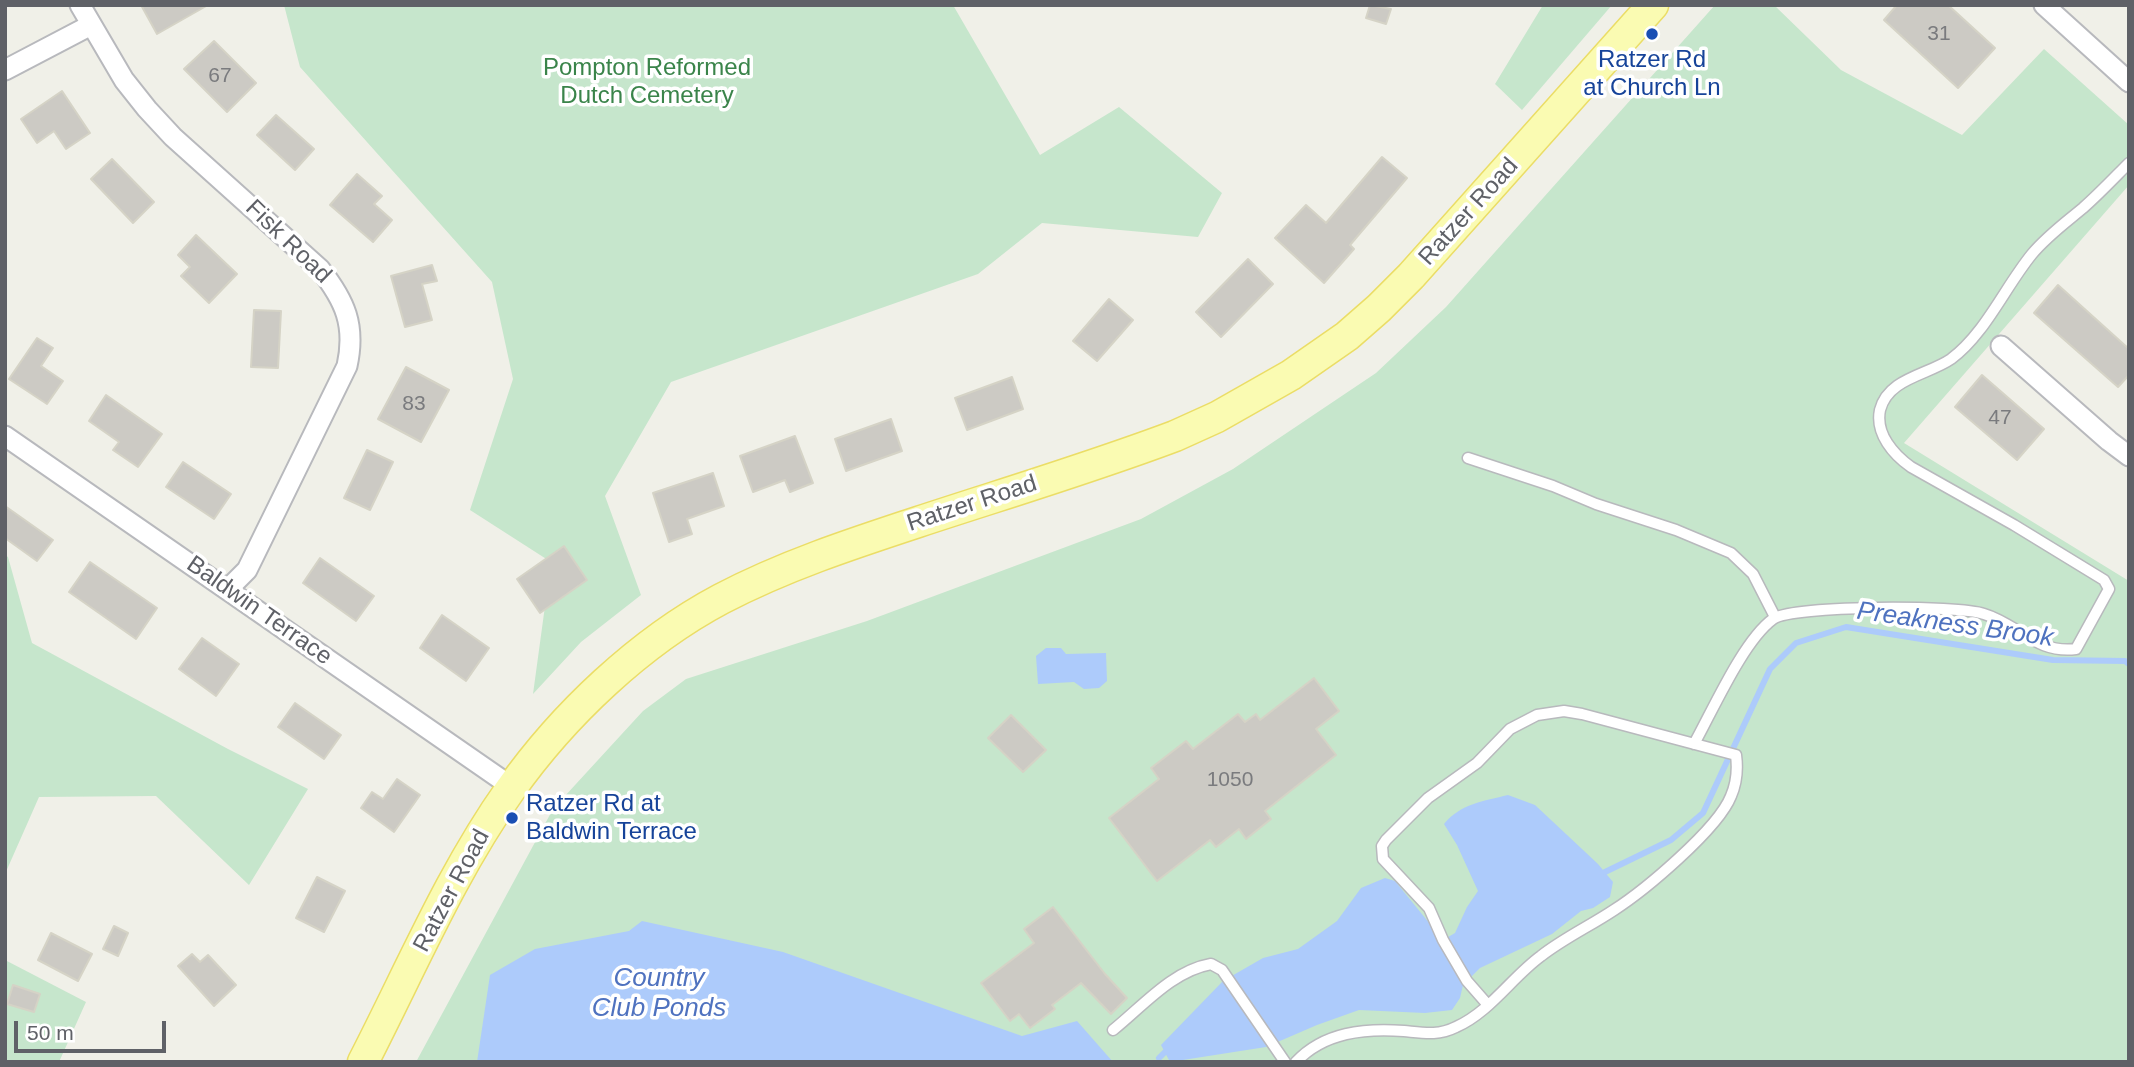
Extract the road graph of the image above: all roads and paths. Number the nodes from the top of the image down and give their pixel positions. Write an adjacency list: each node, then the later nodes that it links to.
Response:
1 (80, 5): 4 (street, Fisk Road)
2 (1653, 5): 15 (main road, Ratzer Road)
3 (2044, 5): 6 (street)
4 (91, 25): 5 (street); 12 (street, Fisk Road)
5 (5, 69)
6 (2129, 82)
7 (2129, 163): 13 (lane)
8 (2001, 346): 10 (street)
9 (5, 436): 12 (street, Baldwin Terrace)
10 (2129, 456)
11 (1468, 458): 13 (lane)
12 (228, 589): 15 (street, Baldwin Terrace)
13 (1775, 617): 14 (lane)
14 (1694, 744): 16 (lane); 16 (lane)
15 (512, 788): 18 (main road, Ratzer Road)
16 (1488, 1005): 20 (lane)
17 (1114, 1030): 19 (lane)
18 (363, 1062)
19 (1285, 1062)
20 (1296, 1062)

